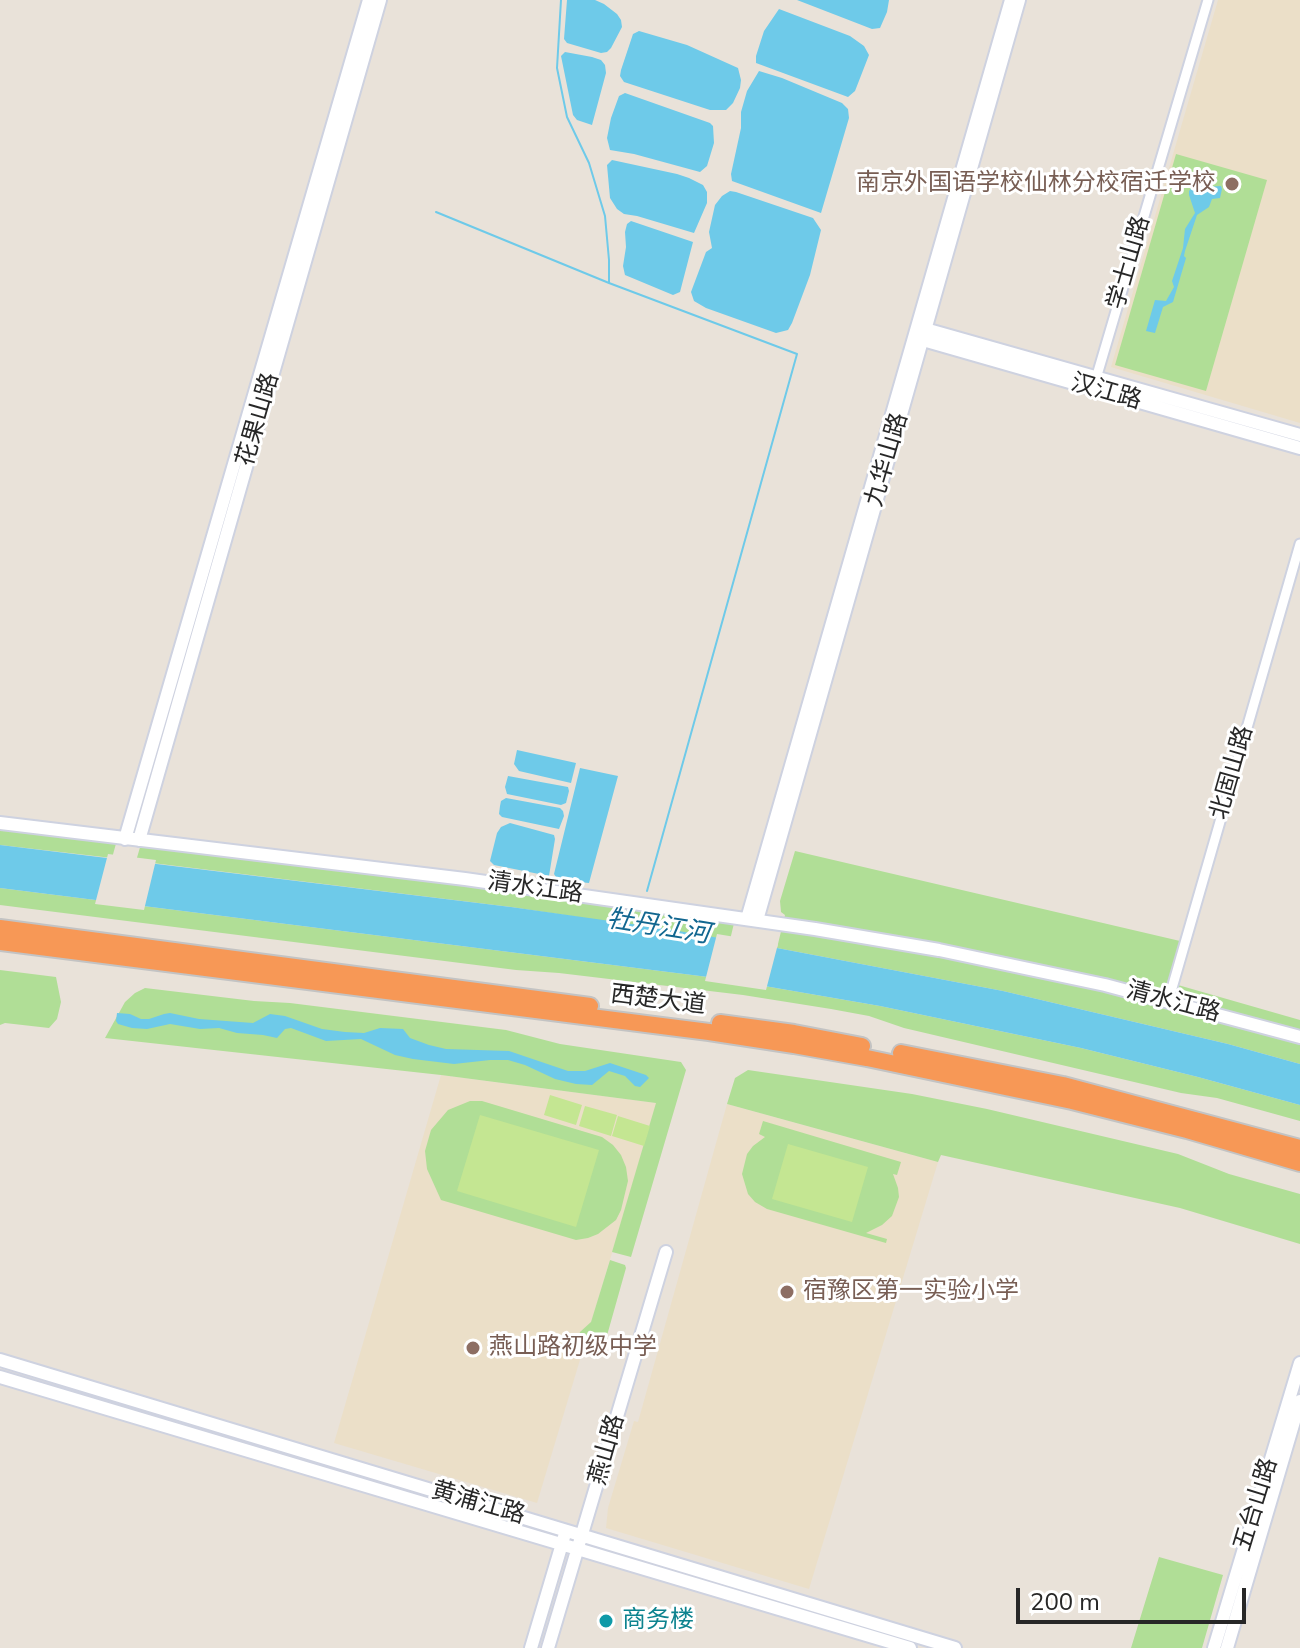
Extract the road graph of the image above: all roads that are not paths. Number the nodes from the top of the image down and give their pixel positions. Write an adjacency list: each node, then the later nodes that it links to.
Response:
1 (369, 0): 12 (street, 花果山路)
2 (380, 0): 12 (street, 花果山路)
3 (1011, 0): 6 (street, 九华山路)
4 (1019, 0): 6 (street, 九华山路)
5 (1208, 0): 7 (street, 学士山路)
6 (919, 333): 7 (street, 汉江路); 13 (street, 九华山路)
7 (1094, 383): 8 (street, 汉江路); 9 (street, 汉江路)
8 (1300, 435)
9 (1300, 448)
10 (1300, 544): 16 (street, 北固山路)
11 (0, 823): 12 (street, 清水江路)
12 (132, 840): 13 (street, 清水江路)
13 (752, 920): 16 (street, 清水江路)
14 (0, 928): 18 (highway, 西楚大道)
15 (0, 942): 19 (highway, 西楚大道)
16 (1168, 1002): 17 (street, 清水江路)
17 (1300, 1037)
18 (1300, 1148)
19 (1300, 1163)
20 (666, 1252): 26 (street, 燕山路)
21 (0, 1360): 25 (street, 黄浦江路)
22 (1300, 1363): 33 (street, 五台山路)
23 (0, 1377): 27 (street, 黄浦江路)
24 (1300, 1401): 34 (street, 五台山路)
25 (566, 1530): 26 (street, 黄浦江路); 27 (street)
26 (583, 1535): 28 (street, 燕山路); 32 (street, 黄浦江路)
27 (562, 1544): 28 (street, 黄浦江路); 29 (street)
28 (579, 1548): 30 (street, 燕山路); 31 (street, 黄浦江路)
29 (531, 1648)
30 (548, 1648)
31 (910, 1648)
32 (955, 1648)
33 (1214, 1648)
34 (1227, 1648)

